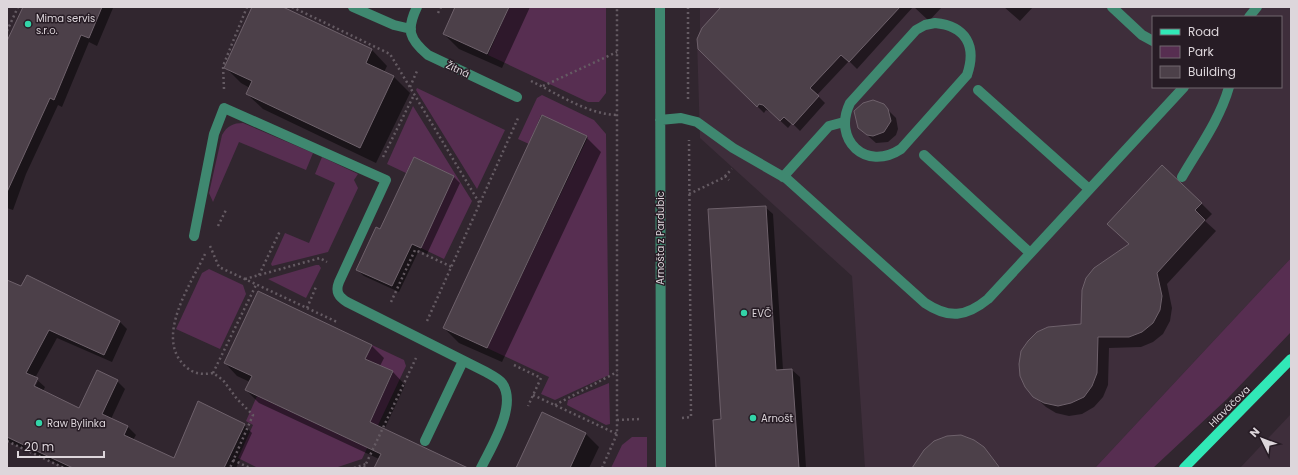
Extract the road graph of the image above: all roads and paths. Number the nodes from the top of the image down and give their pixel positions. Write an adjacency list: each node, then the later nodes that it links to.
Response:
1 (18, 7): 15 (path)
2 (247, 7): 27 (path)
3 (292, 7): 25 (path)
4 (353, 7): 14 (street)
5 (417, 7): 14 (street)
6 (441, 7): 13 (path)
7 (617, 7): 17 (path)
8 (660, 7): 31 (street, Arnošta z Pardubic)
9 (688, 7): 30 (path)
10 (1112, 7): 16 (street)
11 (1256, 7): 12 (street)
12 (1250, 16)
13 (435, 20)
14 (410, 29): 26 (street, Žitná)
15 (7, 31)
16 (1152, 40)
17 (617, 52): 20 (path); 29 (path)
18 (527, 80): 19 (path)
19 (535, 83): 20 (path); 23 (path)
20 (542, 86): 29 (path)
21 (1183, 88): 40 (street)
22 (1229, 88): 38 (street)
23 (532, 89)
24 (978, 90): 40 (street)
25 (414, 94): 35 (path); 42 (path)
26 (517, 97)
27 (224, 108): 35 (street); 46 (street)
28 (520, 114): 42 (path)
29 (617, 115): 58 (path)
30 (689, 119): 31 (street); 33 (street); 41 (path)
31 (660, 120): 75 (street, Arnošta z Pardubic)
32 (844, 122): 32 (street); 37 (street)
33 (746, 156): 36 (path); 37 (street)
34 (924, 156): 47 (street)
35 (375, 175): 54 (street)
36 (725, 176): 39 (path); 41 (path)
37 (783, 177): 47 (street)
38 (1182, 177)
39 (729, 180)
40 (1089, 189): 47 (street)
41 (689, 194): 62 (path)
42 (480, 204): 49 (path)
43 (226, 210): 44 (path)
44 (216, 231)
45 (280, 231): 50 (path)
46 (194, 236)
47 (1030, 253)
48 (328, 262): 50 (path)
49 (452, 267): 54 (path); 55 (path)
50 (259, 275): 51 (path)
51 (245, 279): 52 (path); 59 (path)
52 (256, 285): 53 (path); 59 (path)
53 (306, 308)
54 (383, 320): 55 (street)
55 (419, 339): 57 (street); 67 (path)
56 (1291, 359): 76 (main road, Hlaváčova)
57 (463, 361): 64 (street); 73 (street)
58 (617, 372): 61 (path); 63 (path)
59 (213, 373): 66 (path)
60 (533, 395): 61 (path)
61 (554, 405): 63 (path)
62 (691, 417)
63 (617, 434): 74 (path)
64 (425, 440)
65 (7, 441): 68 (path)
66 (233, 460): 69 (path); 70 (path)
67 (366, 464): 71 (path); 72 (path)
68 (64, 468)
69 (230, 468)
70 (250, 468)
71 (354, 468)
72 (364, 468)
73 (481, 468)
74 (602, 468)
75 (661, 468)
76 (1184, 468)

